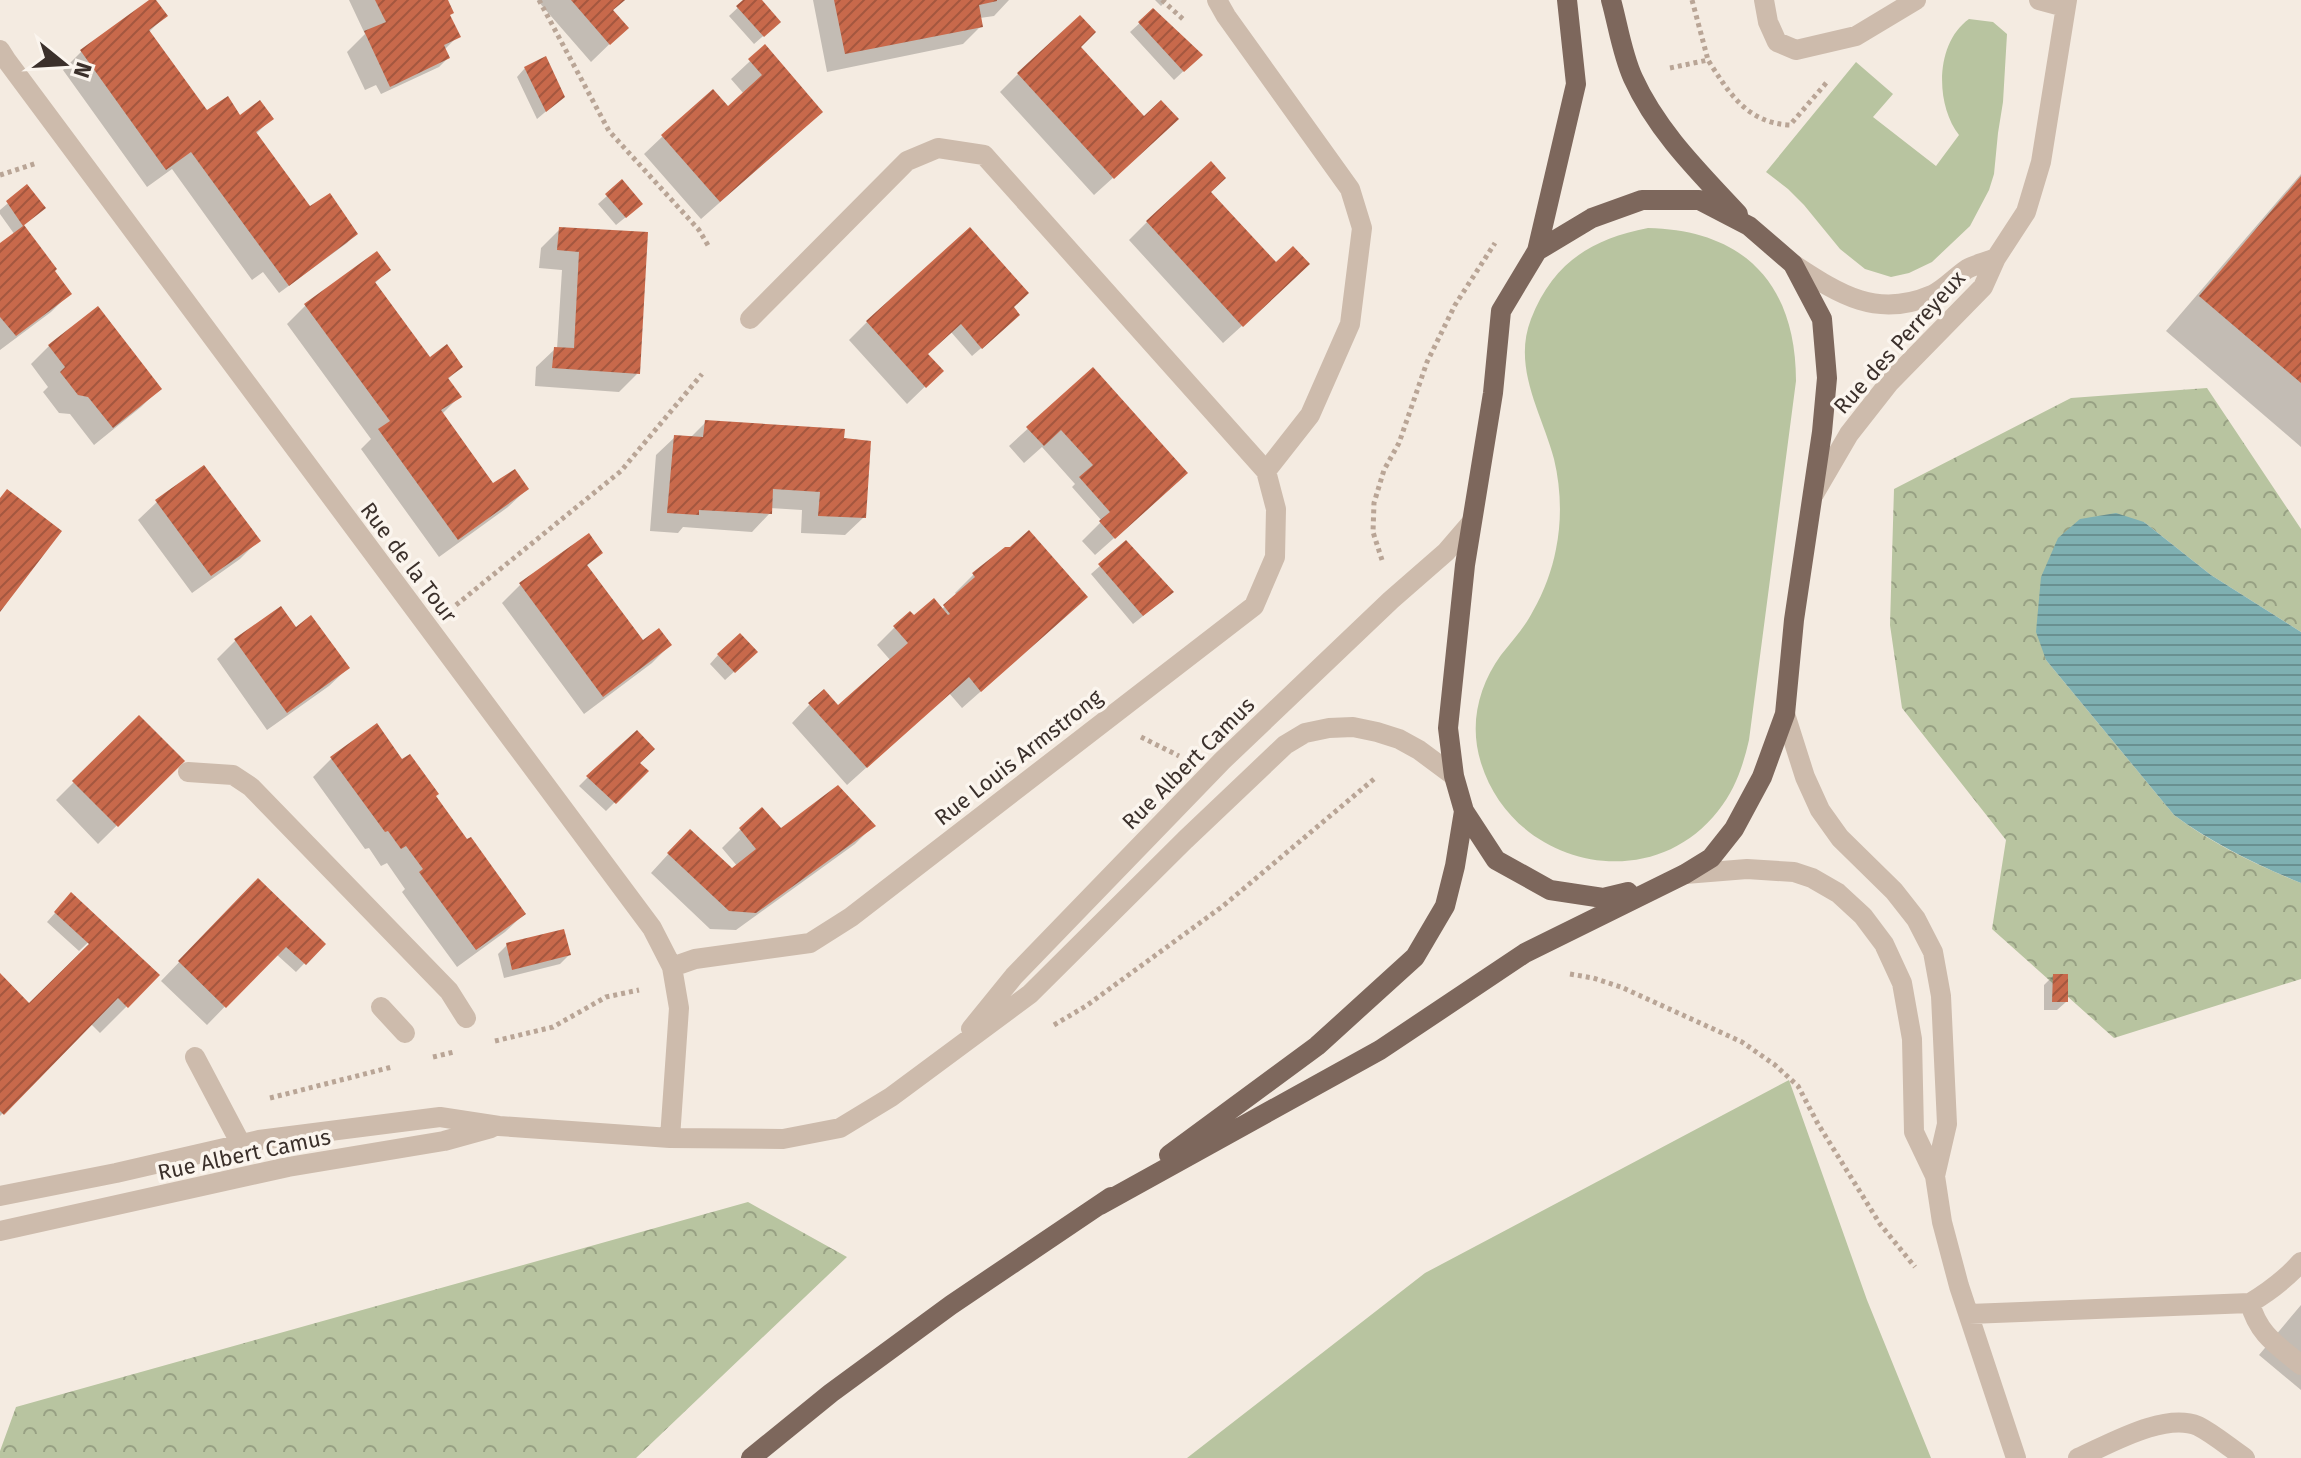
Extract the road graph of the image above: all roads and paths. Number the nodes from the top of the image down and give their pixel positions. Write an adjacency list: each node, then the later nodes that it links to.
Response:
1 (539, 0): 18 (path)
2 (1217, 0): 24 (street)
3 (1567, 0): 19 (main road)
4 (1611, 0): 16 (main road)
5 (1692, 0): 11 (path)
6 (1764, 0): 7 (street)
7 (1916, 0)
8 (2039, 0): 9 (street)
9 (2066, 4): 20 (street, Rue des Perreyeux)
10 (0, 50): 39 (street, Rue de la Tour)
11 (1708, 60): 12 (path); 13 (path)
12 (1661, 70)
13 (1818, 93)
14 (42, 162): 15 (path)
15 (0, 175)
16 (1749, 226): 19 (main road); 21 (main road)
17 (1499, 237): 27 (path)
18 (709, 247)
19 (1537, 251): 26 (main road)
20 (1996, 258): 21 (street, Rue des Perreyeux); 25 (street, Rue des Perreyeux)
21 (1793, 264): 25 (main road)
22 (750, 319): 24 (street, Rue Louis Armstrong)
23 (702, 374): 28 (path)
24 (1266, 471): 39 (street, Rue Louis Armstrong)
25 (1811, 499): 29 (main road)
26 (1471, 523): 33 (main road); 46 (street, Rue Albert Camus)
27 (1388, 569)
28 (454, 606)
29 (1785, 714): 36 (main road); 54 (street)
30 (1135, 734): 31 (path)
31 (1187, 760)
32 (188, 772): 41 (street)
33 (1454, 776): 35 (main road); 46 (street, Rue Albert Camus)
34 (1374, 779): 42 (path)
35 (1464, 811): 37 (main road); 56 (main road)
36 (1685, 874): 37 (main road); 54 (street)
37 (1660, 886): 56 (main road)
38 (1567, 973): 59 (path)
39 (673, 975): 44 (path); 52 (street, Rue de la Tour)
40 (381, 1007): 43 (street)
41 (466, 1018)
42 (1046, 1030)
43 (405, 1033)
44 (494, 1042)
45 (465, 1049): 48 (path)
46 (953, 1052): 52 (street, Rue Albert Camus)
47 (195, 1057): 50 (street)
48 (421, 1060)
49 (406, 1064): 50 (path)
50 (224, 1110): 53 (street)
51 (499, 1126): 52 (street, Rue Albert Camus); 53 (street, Rue Albert Camus); 57 (street, Rue Albert Camus)
52 (670, 1138)
53 (242, 1146): 55 (street, Rue Albert Camus)
54 (1935, 1176): 61 (street)
55 (0, 1196)
56 (1100, 1205): 63 (main road)
57 (0, 1231)
58 (2301, 1262): 60 (street)
59 (1916, 1268)
60 (2250, 1303): 61 (street); 62 (street)
61 (1969, 1314): 64 (street)
62 (2301, 1365)
63 (751, 1458)
64 (2016, 1458)
65 (2078, 1458): 66 (street)
66 (2245, 1458)

